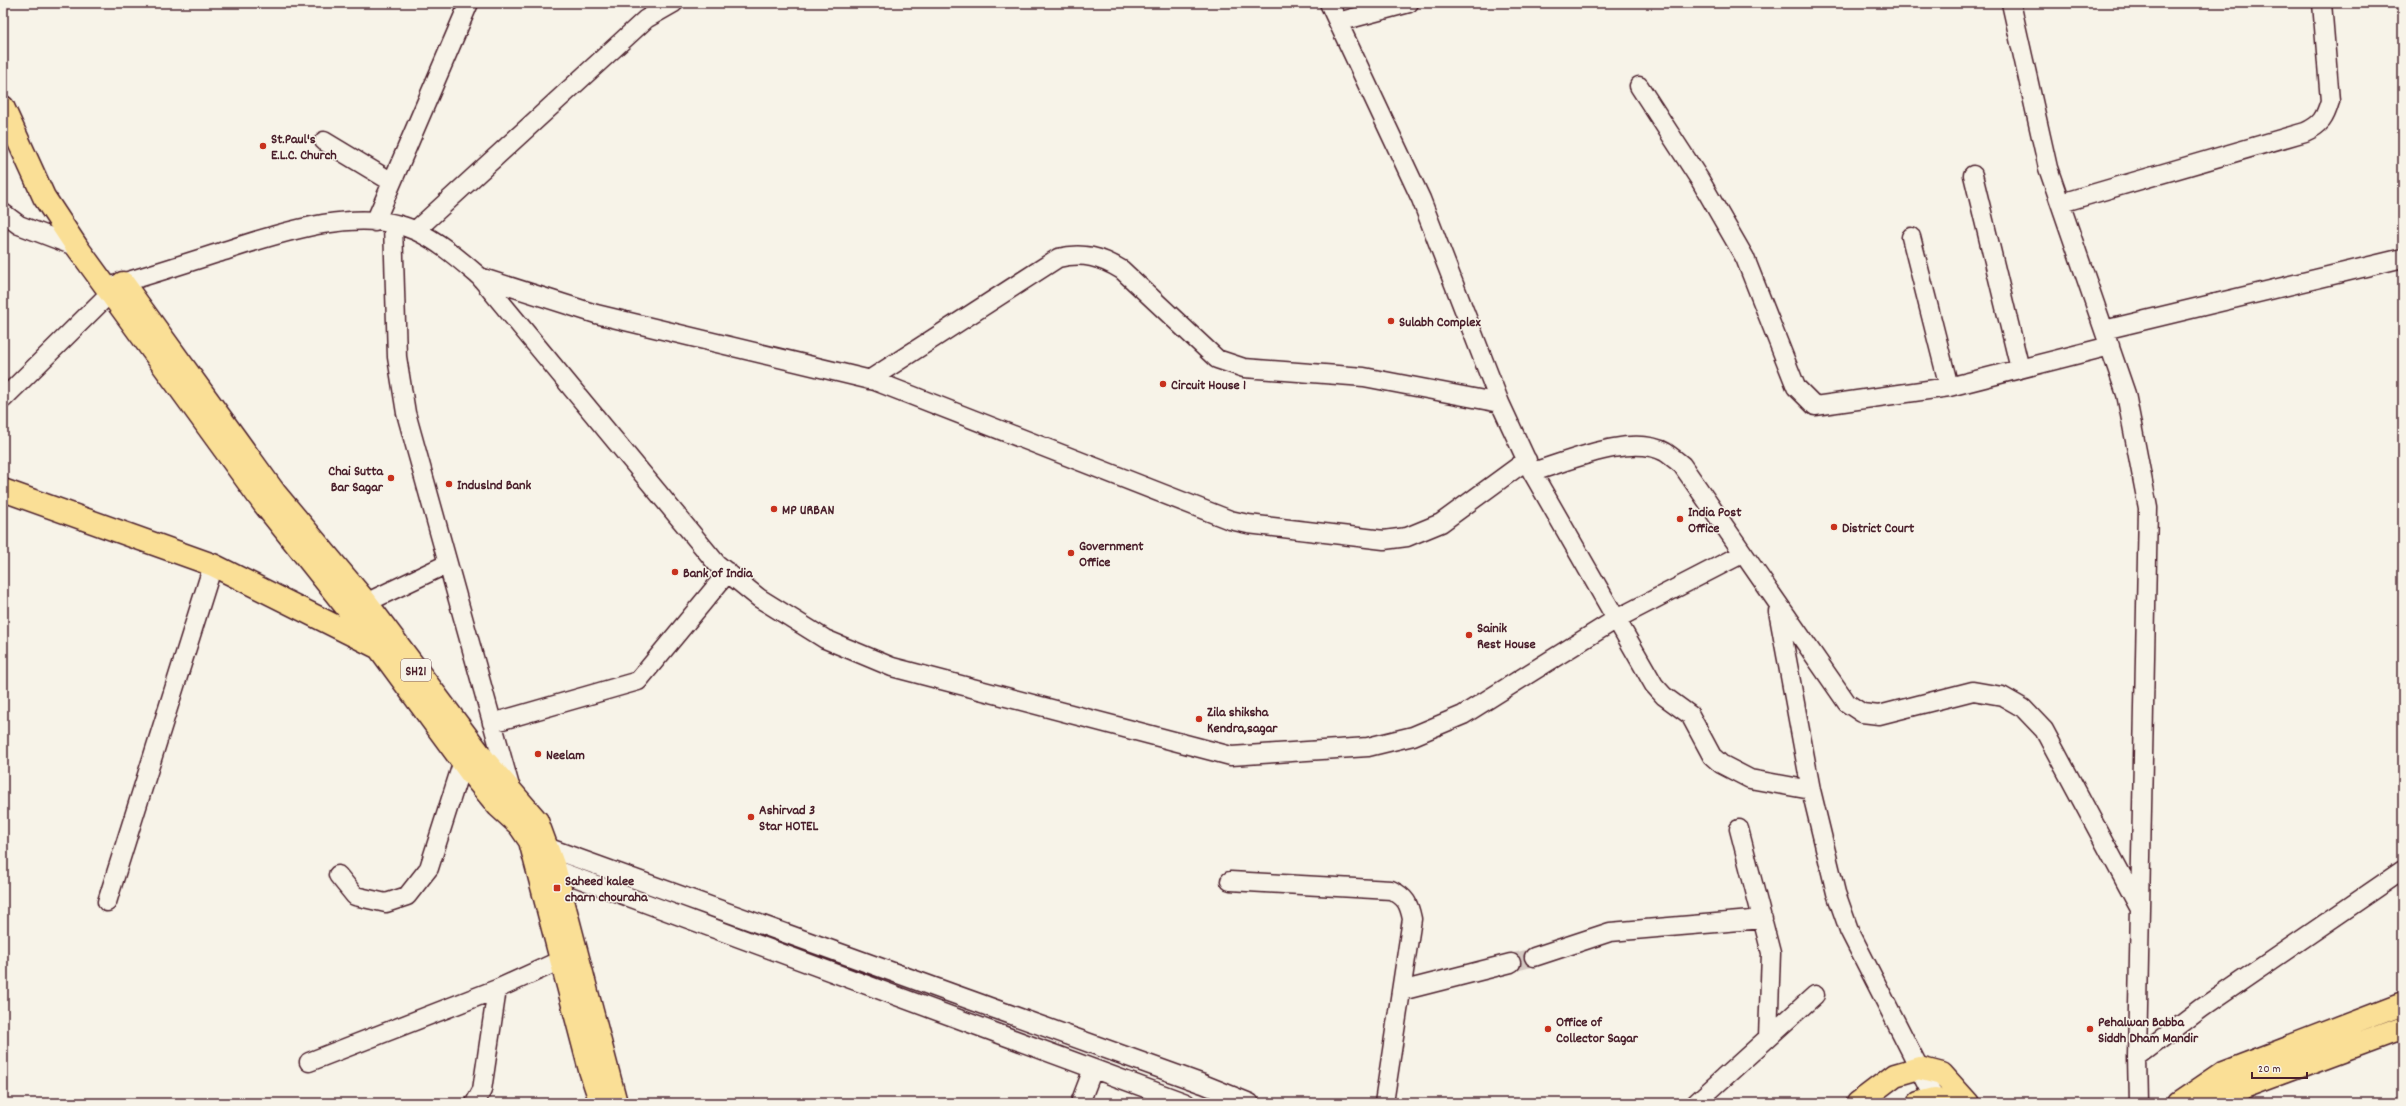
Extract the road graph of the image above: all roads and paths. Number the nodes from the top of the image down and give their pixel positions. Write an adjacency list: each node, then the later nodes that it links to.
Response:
1 (469, 3): 12 (street)
2 (674, 3): 17 (street)
3 (1329, 3): 7 (street)
4 (1408, 3): 7 (street)
5 (2011, 3): 13 (street)
6 (2322, 3): 13 (street)
7 (1338, 22): 28 (street)
8 (1639, 86): 26 (street)
9 (3, 107): 19 (main road)
10 (324, 141): 12 (street)
11 (1973, 175): 24 (street)
12 (392, 182): 15 (street)
13 (2060, 203): 23 (street)
14 (3, 213): 19 (street)
15 (375, 222): 16 (street); 22 (street)
16 (393, 224): 17 (street); 32 (street)
17 (415, 231): 21 (street)
18 (1911, 237): 26 (street)
19 (77, 247): 22 (main road)
20 (2403, 258): 23 (street)
21 (480, 277): 25 (street); 34 (street)
22 (113, 288): 27 (street); 36 (main road, SH21)
23 (2107, 338): 24 (street); 49 (street)
24 (2020, 369): 26 (street)
25 (869, 380): 28 (street); 29 (street)
26 (1949, 387)
27 (3, 398)
28 (1500, 403): 29 (street)
29 (1529, 466): 31 (street); 37 (street)
30 (3, 490): 33 (main road, SH21)
31 (1742, 554): 35 (street); 37 (street)
32 (447, 564): 36 (street); 39 (street)
33 (213, 566): 38 (main road, SH21); 48 (street)
34 (728, 572): 37 (street); 39 (street)
35 (1777, 604): 41 (street); 49 (street)
36 (357, 607): 38 (main road); 42 (main road, SH21)
37 (1618, 618): 41 (street)
38 (379, 648): 40 (main road, SH21)
39 (492, 723): 42 (street)
40 (463, 761): 42 (main road, SH21); 46 (street)
41 (1811, 790): 62 (street)
42 (505, 800): 44 (main road, SH21)
43 (1739, 829): 50 (street)
44 (542, 855): 52 (main road, SH21); 63 (street); 67 (main road, SH21); 70 (street)
45 (2403, 870): 60 (street)
46 (338, 875)
47 (1230, 881): 55 (street)
48 (108, 902)
49 (2140, 910): 60 (street)
50 (1763, 918): 51 (street); 59 (street)
51 (1534, 957)
52 (561, 960): 54 (street); 66 (main road, SH21)
53 (1511, 963): 55 (street)
54 (497, 988): 61 (street); 65 (street)
55 (1401, 991): 71 (street)
56 (1815, 995): 59 (street)
57 (2403, 1004): 76 (main road)
58 (2403, 1028): 77 (main road)
59 (1768, 1038): 72 (street)
60 (2137, 1057): 75 (street)
61 (309, 1062)
62 (1919, 1068): 64 (street); 73 (main road); 74 (main road)
63 (1093, 1069): 68 (street); 69 (street)
64 (1933, 1102)
65 (475, 1103)
66 (600, 1103)
67 (616, 1103)
68 (1080, 1103)
69 (1186, 1103)
70 (1250, 1103)
71 (1384, 1103)
72 (1696, 1103)
73 (1858, 1103)
74 (1968, 1103)
75 (2138, 1103)
76 (2179, 1103)
77 (2201, 1103)

